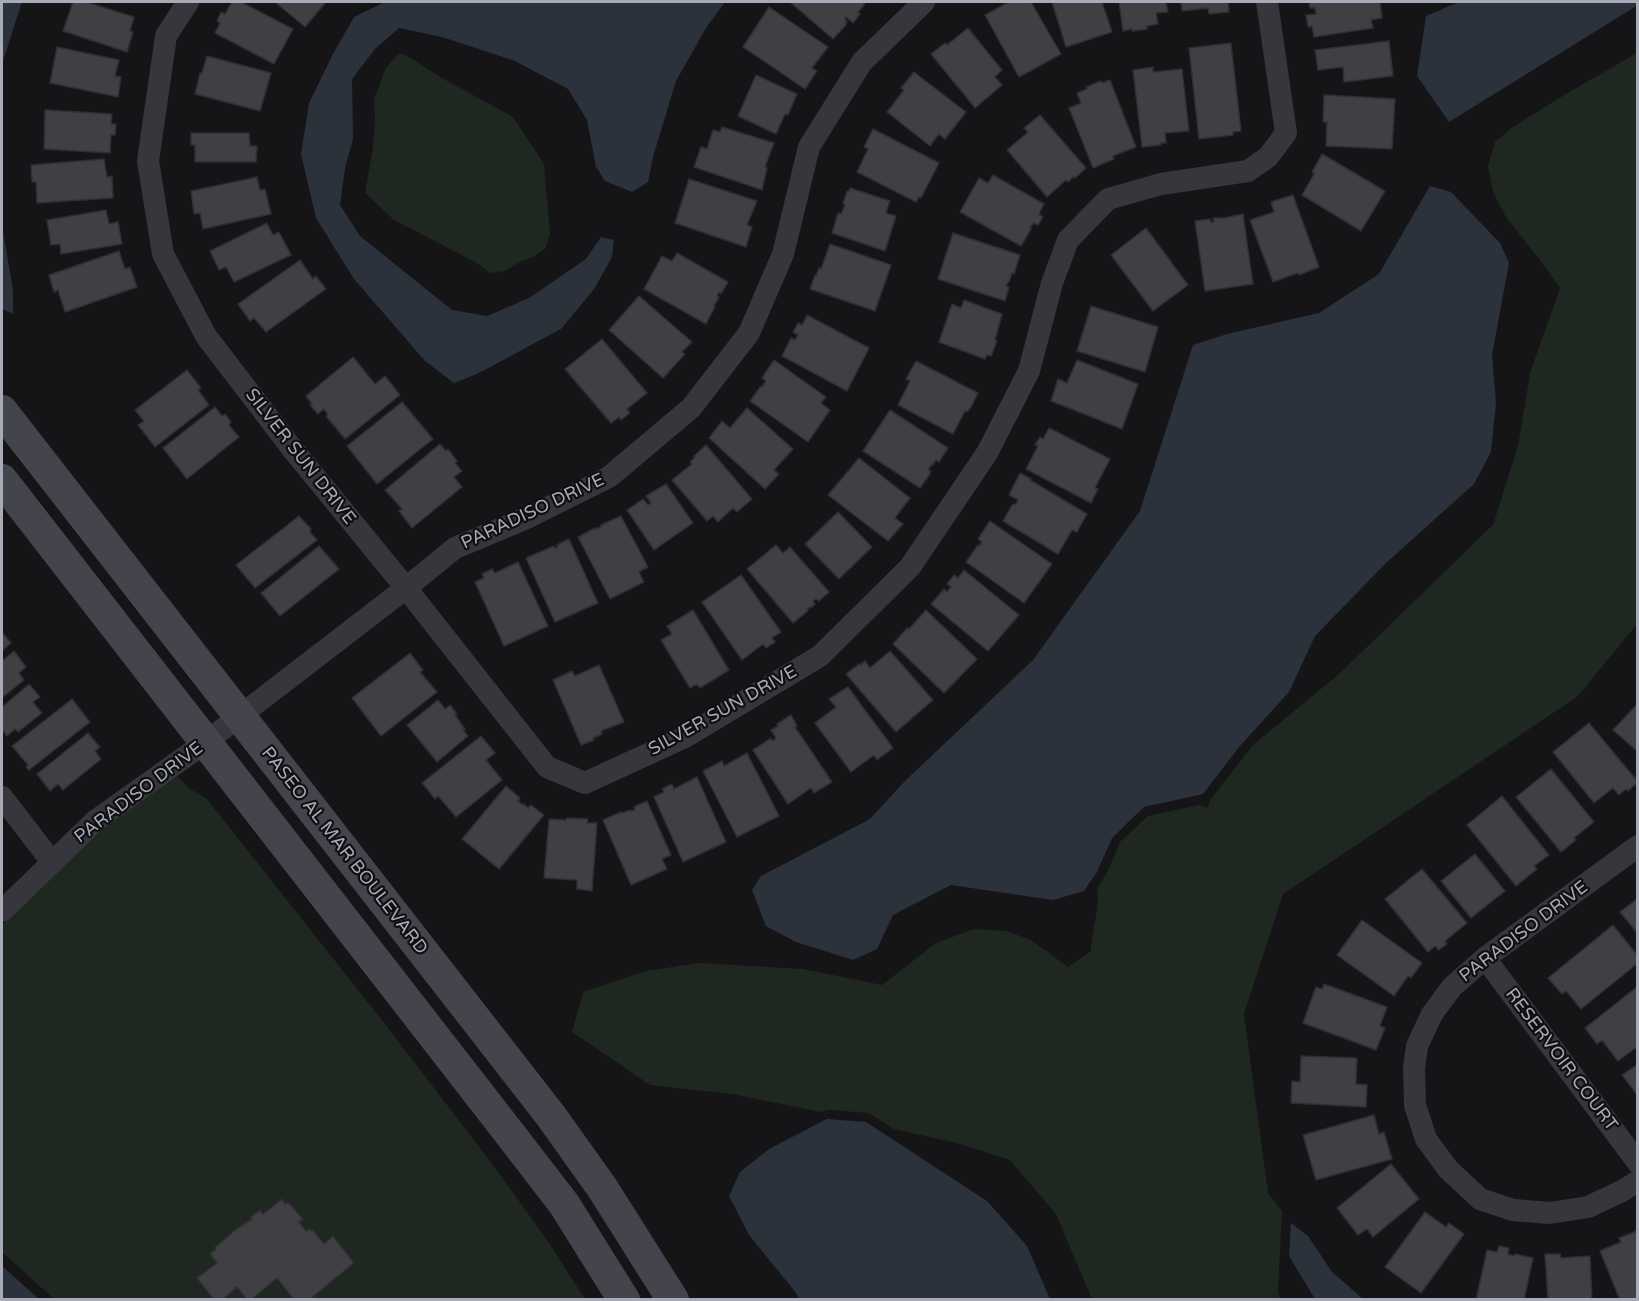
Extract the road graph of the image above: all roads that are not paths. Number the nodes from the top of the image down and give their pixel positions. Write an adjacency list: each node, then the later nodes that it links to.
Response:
1 (188, 2): 6 (street, SILVER SUN DRIVE)
2 (1267, 2): 6 (street, SILVER SUN DRIVE)
3 (919, 3): 6 (street, PARADISO DRIVE)
4 (2, 411): 7 (main road, PASEO AL MAR BOULEVARD)
5 (2, 480): 8 (main road)
6 (406, 588): 7 (street, PARADISO DRIVE)
7 (239, 717): 8 (street, PARADISO DRIVE); 17 (main road, PASEO AL MAR BOULEVARD)
8 (206, 742): 11 (street, PARADISO DRIVE); 16 (main road)
9 (2, 798): 11 (street)
10 (1638, 846): 13 (street, PARADISO DRIVE)
11 (52, 862): 12 (street, PARADISO DRIVE)
12 (2, 911)
13 (1485, 958): 14 (street, RESERVOIR COURT); 15 (street, PARADISO DRIVE)
14 (1638, 1163)
15 (1638, 1181)
16 (624, 1299)
17 (673, 1299)

